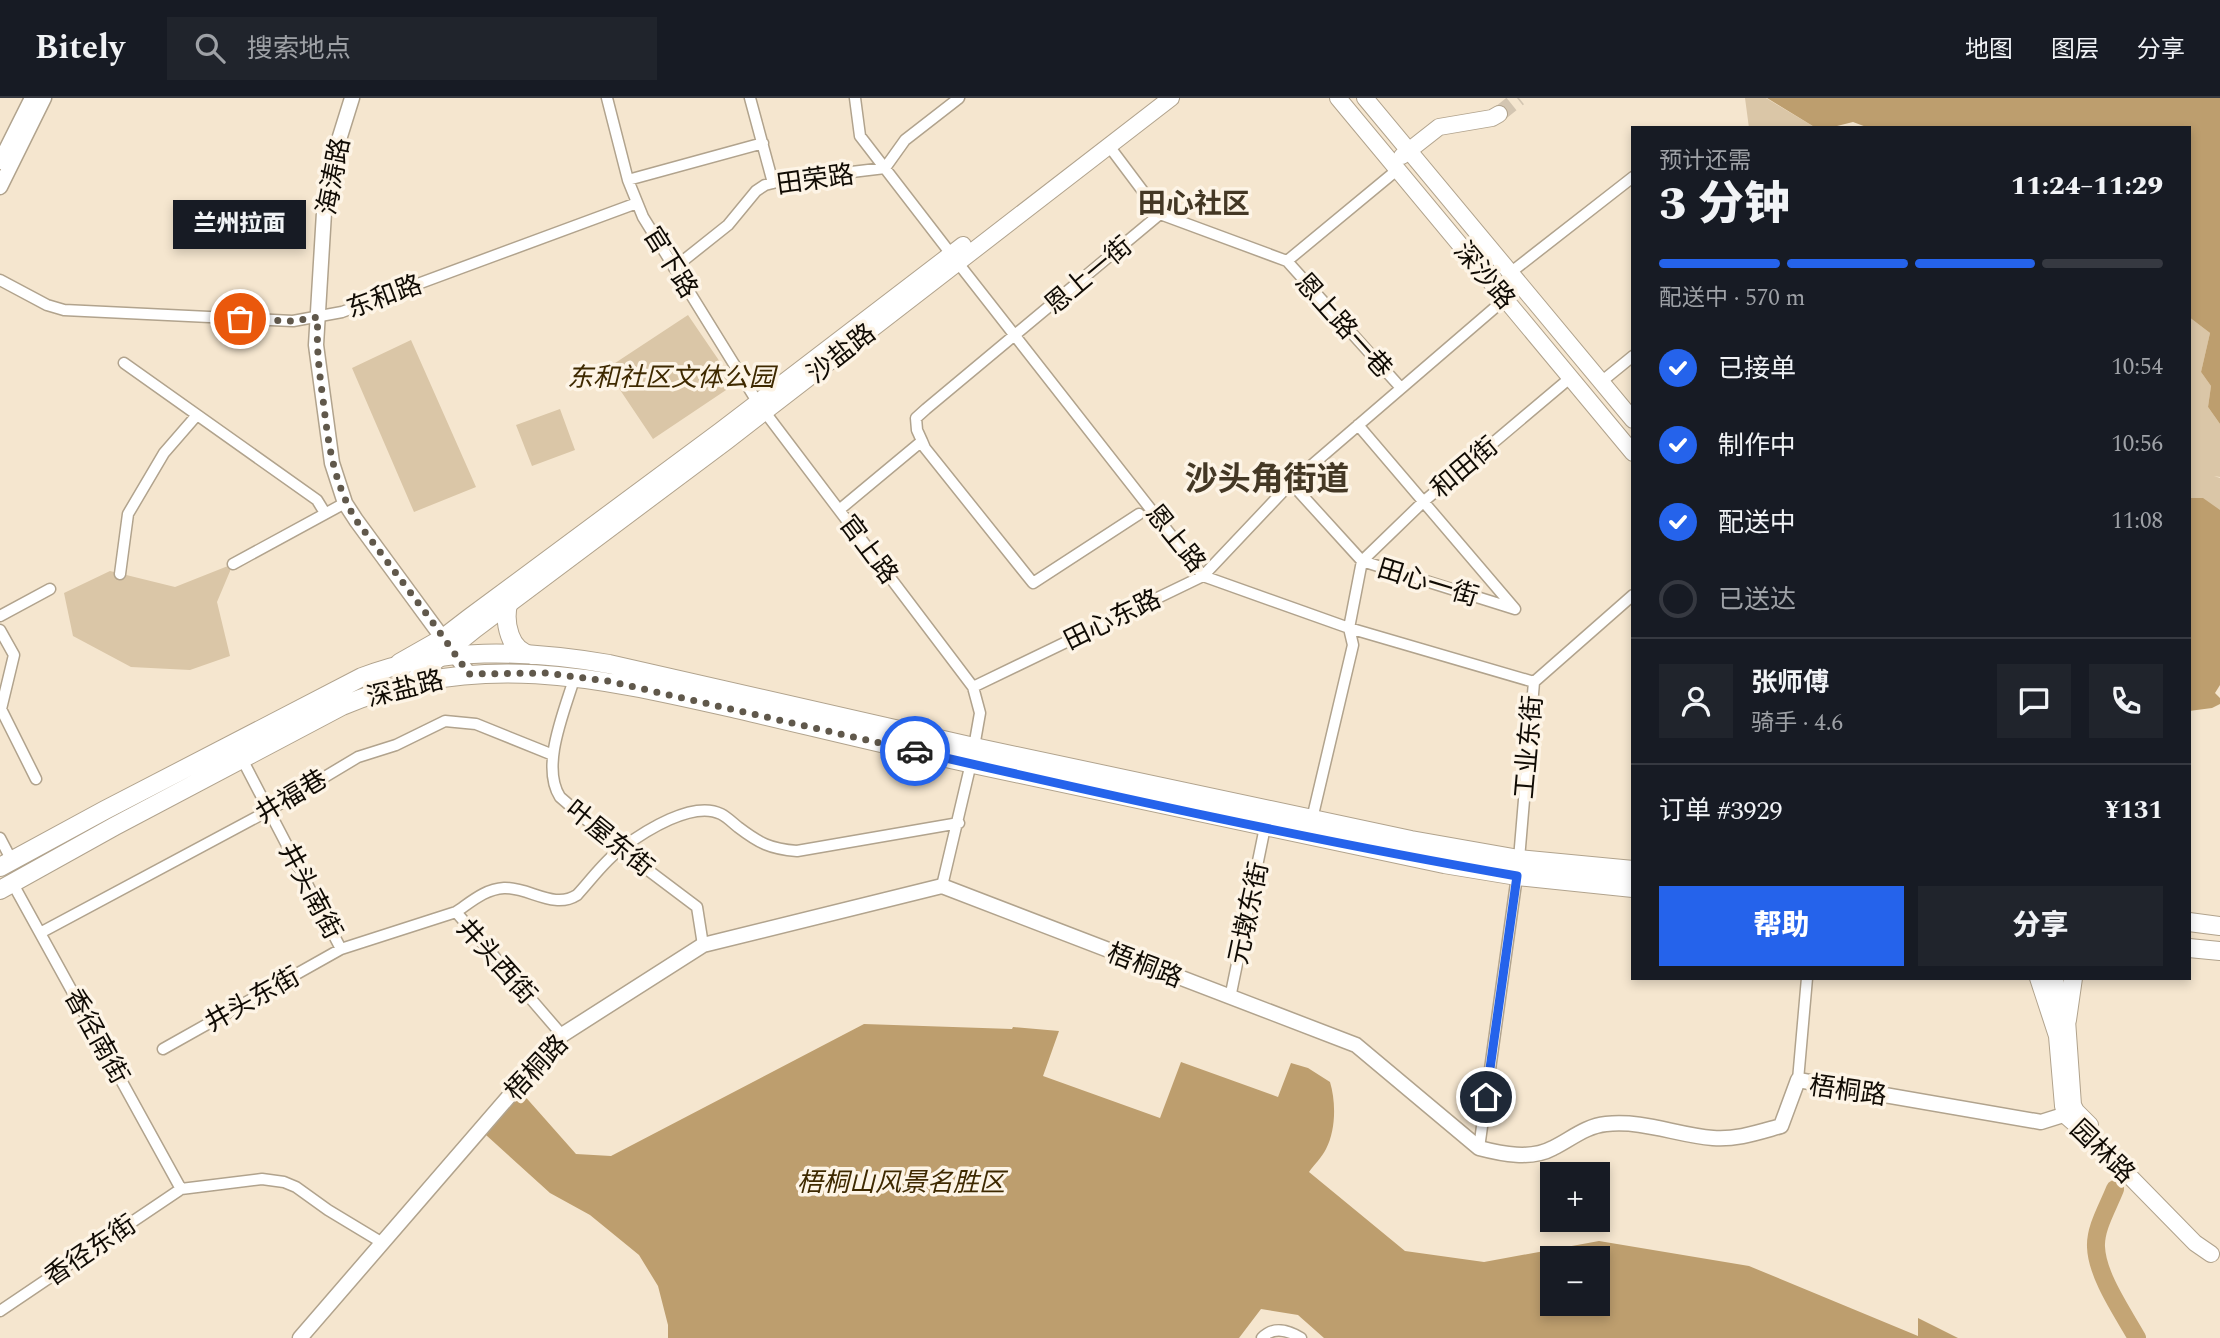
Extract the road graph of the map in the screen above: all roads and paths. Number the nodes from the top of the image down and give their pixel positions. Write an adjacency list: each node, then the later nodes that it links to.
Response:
1 (32, 98): 16 (street)
2 (44, 98): 22 (street)
3 (352, 98): 31 (street, 海涛路)
4 (607, 98): 20 (street, 官下路)
5 (750, 98): 13 (street)
6 (855, 98): 17 (street, 恩上路)
7 (959, 98): 17 (street, 田荣路)
8 (1154, 98): 25 (main road, 沙盐路)
9 (1171, 98): 14 (main road, 沙盐路)
10 (1338, 98): 18 (main road, 深沙路)
11 (1365, 98): 15 (main road, 深沙路)
12 (1499, 114): 15 (main road)
13 (762, 142): 20 (street); 21 (street)
14 (1109, 146): 24 (street); 25 (main road, 沙盐路)
15 (1408, 150): 18 (main road); 28 (main road, 深沙路)
16 (0, 162)
17 (885, 168): 21 (street, 田荣路); 25 (street, 恩上路)
18 (1397, 170): 26 (street, 恩上路一巷); 30 (main road, 深沙路)
19 (1631, 179): 28 (street)
20 (628, 180): 23 (street, 官下路)
21 (774, 183): 27 (street, 田荣路)
22 (0, 187)
23 (637, 203): 27 (street, 官下路); 31 (street, 东和路)
24 (1160, 214): 26 (street, 恩上路一巷); 32 (street, 恩上一街)
25 (954, 258): 32 (street, 恩上路); 38 (main road, 沙盐路)
26 (1287, 261): 37 (street, 恩上路一巷)
27 (674, 268): 38 (street, 官下路)
28 (1510, 273): 36 (main road, 深沙路)
29 (0, 280): 31 (street, 东和路)
30 (1505, 299): 35 (main road, 深沙路); 37 (street, 田心东路)
31 (318, 317): 46 (street, 海涛路)
32 (1015, 335): 42 (street, 恩上一街); 53 (street, 恩上路)
33 (1631, 358): 36 (street)
34 (124, 363): 39 (street)
35 (1570, 378): 43 (main road, 深沙路); 45 (street, 和田街)
36 (1601, 382): 40 (main road, 深沙路)
37 (1401, 388): 41 (street, 田心东路)
38 (761, 408): 47 (street, 官上路); 56 (main road, 沙盐路); 60 (main road, 沙盐路)
39 (197, 415): 48 (street); 52 (street)
40 (1631, 418)
41 (1358, 425): 44 (street, 田心东路); 45 (street)
42 (922, 441): 47 (street); 49 (street)
43 (1631, 451)
44 (1291, 483): 50 (street, 田心一街); 53 (street, 田心东路)
45 (1423, 502): 50 (street, 和田街); 50 (street, 田心一街)
46 (345, 503): 48 (street); 60 (street, 海涛路)
47 (839, 510): 66 (street, 官上路)
48 (326, 513): 51 (street)
49 (1139, 514)
50 (1362, 561): 58 (street)
51 (233, 564)
52 (120, 574)
53 (1203, 576): 58 (street, 恩上路); 66 (street, 田心东路)
54 (51, 589): 57 (street)
55 (1631, 597): 64 (street, 工业东街)
56 (508, 604): 60 (main road, 沙盐路); 61 (main road)
57 (0, 616)
58 (1349, 628): 64 (street, 恩上路); 73 (street)
59 (0, 630): 70 (street)
60 (448, 649): 61 (main road, 深盐路); 62 (street, 海涛路); 65 (main road, 沙盐路); 77 (main road, 深盐路)
61 (539, 655): 68 (main road, 深盐路)
62 (469, 674): 63 (main road, 深盐路); 65 (main road, 深盐路)
63 (575, 676): 67 (street, 叶屋东街); 68 (main road, 深盐路)
64 (1534, 682): 78 (street, 工业东街)
65 (409, 683): 69 (main road, 深盐路)
66 (973, 687): 68 (street)
67 (553, 755): 71 (street, 井福巷); 76 (street, 叶屋东街)
68 (973, 755): 72 (main road, 深盐路); 74 (street)
69 (242, 759): 71 (street, 井头南街); 81 (main road, 深盐路)
70 (36, 779)
71 (268, 811): 86 (street, 井福巷); 89 (street, 井头南街)
72 (1267, 819): 73 (main road, 深盐路); 78 (main road, 深盐路); 95 (street, 元墩东街)
73 (1312, 819): 78 (main road, 深盐路)
74 (959, 823): 76 (street); 80 (street)
75 (0, 838): 77 (street)
76 (620, 849): 83 (street); 87 (street, 叶屋东街)
77 (6, 864)
78 (1518, 868): 79 (main road, 深盐路); 82 (main road, 深盐路); 101 (street, 工业东街)
79 (1631, 870)
80 (942, 886): 87 (street, 梧桐路); 95 (street, 梧桐路)
81 (6, 887): 86 (street, 香径南街)
82 (1631, 888)
83 (456, 912): 89 (street, 井头西街); 97 (street, 井头西街)
84 (2191, 922): 85 (main road)
85 (2220, 926)
86 (40, 933): 102 (street, 香径南街)
87 (703, 945): 97 (street, 梧桐路)
88 (2191, 948): 90 (main road)
89 (341, 949): 98 (street, 井头东街)
90 (2220, 951)
91 (1807, 980): 99 (street)
92 (2039, 980): 100 (main road, 园林路)
93 (2055, 980): 96 (main road, 园林路)
94 (2073, 980): 96 (main road)
95 (1230, 998): 101 (street, 梧桐路)
96 (2067, 1020): 100 (main road, 园林路)
97 (562, 1035): 103 (street, 梧桐路)
98 (163, 1049)
99 (1798, 1080): 100 (street, 梧桐路); 101 (street, 梧桐路)
100 (2071, 1113): 104 (main road, 园林路)
101 (1479, 1148)
102 (181, 1189): 103 (street); 105 (street, 香径东街)
103 (381, 1242): 106 (street, 梧桐路)
104 (2217, 1257)
105 (0, 1311)
106 (300, 1338)
107 (1262, 1338): 108 (street)
108 (1301, 1338)

